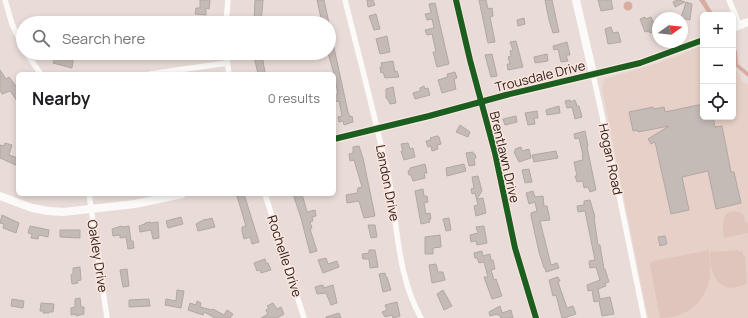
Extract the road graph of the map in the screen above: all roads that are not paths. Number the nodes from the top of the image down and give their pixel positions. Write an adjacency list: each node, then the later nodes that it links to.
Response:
1 (5, 0): 11 (street)
2 (228, 0): 8 (street)
3 (345, 0): 21 (street, Landon Drive)
4 (456, 0): 20 (street, Brentlawn Drive)
5 (576, 0): 19 (street, Hogan Road)
6 (729, 0): 7 (street)
7 (732, 12)
8 (227, 16)
9 (748, 22): 10 (street)
10 (736, 27)
11 (16, 33)
12 (700, 41): 19 (street, Trousdale Drive)
13 (31, 60): 16 (street)
14 (227, 60): 15 (street)
15 (227, 63): 17 (street); 18 (street)
16 (40, 72)
17 (164, 72)
18 (229, 72)
19 (593, 74): 20 (street, Trousdale Drive); 32 (street, Hogan Road)
20 (481, 102): 21 (street, Trousdale Drive); 31 (street, Brentlawn Drive)
21 (377, 129): 22 (street, Trousdale Drive); 30 (street, Landon Drive)
22 (336, 139)
23 (0, 196): 27 (street)
24 (90, 196): 27 (street, Oakley Drive)
25 (172, 196): 27 (street)
26 (266, 196): 29 (street, Rochelle Drive)
27 (91, 210): 28 (street, Oakley Drive)
28 (107, 318)
29 (304, 318)
30 (421, 318)
31 (536, 318)
32 (644, 318)

